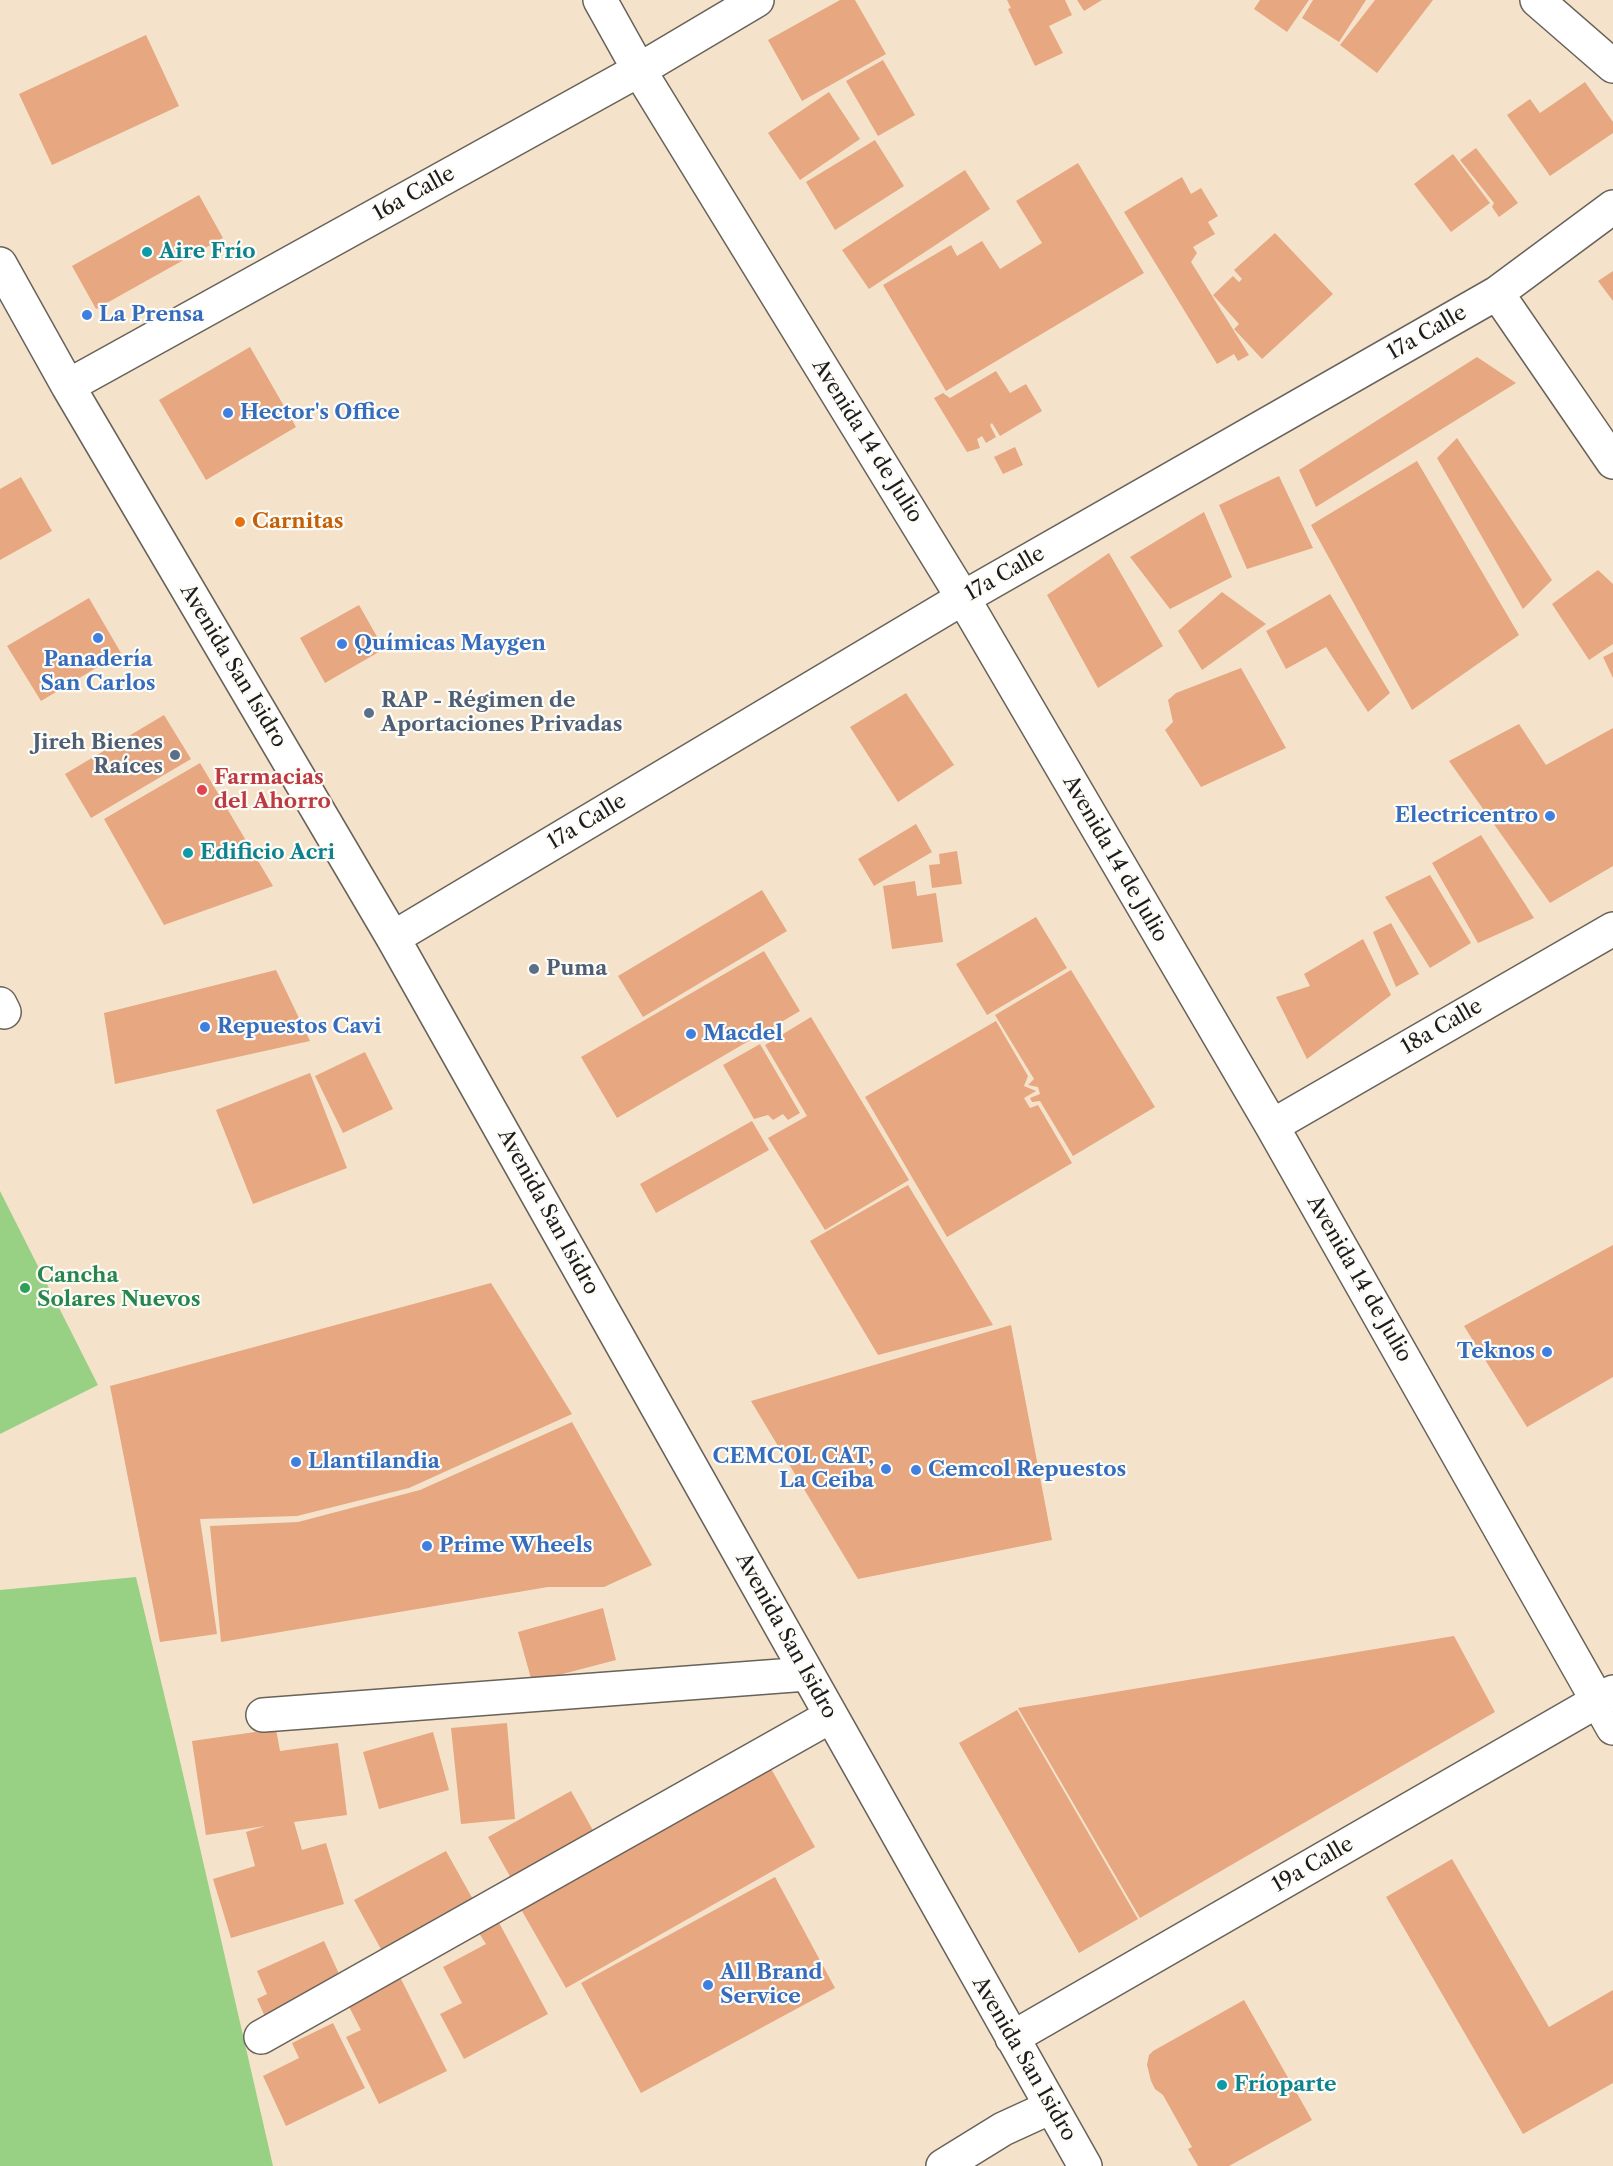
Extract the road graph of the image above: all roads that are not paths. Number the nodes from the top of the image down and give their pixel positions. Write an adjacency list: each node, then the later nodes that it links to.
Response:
1 (600, 0): 5 (street, Avenida 14 de Julio)
2 (757, 0): 5 (street, 16a Calle)
3 (1537, 0): 4 (street)
4 (1613, 66)
5 (639, 70): 9 (street, 16a Calle); 11 (street, Avenida 14 de Julio)
6 (1613, 207): 8 (street, 17a Calle)
7 (0, 264): 9 (street, Avenida San Isidro)
8 (1497, 293): 10 (street); 11 (street, 17a Calle)
9 (68, 386): 13 (street, Avenida San Isidro)
10 (1613, 462)
11 (963, 598): 13 (street, 17a Calle); 14 (street, Avenida 14 de Julio)
12 (1613, 929): 14 (street, 18a Calle)
13 (393, 938): 15 (street, Avenida San Isidro)
14 (1272, 1126): 16 (street, Avenida 14 de Julio)
15 (807, 1674): 17 (street); 18 (street, Avenida San Isidro)
16 (1608, 1707): 20 (street, 19a Calle)
17 (263, 1715)
18 (831, 1716): 19 (street); 20 (street, Avenida San Isidro)
19 (261, 2037)
20 (1012, 2038): 21 (street, Avenida San Isidro)
21 (1051, 2107): 22 (street); 23 (street, Avenida San Isidro)
22 (943, 2166)
23 (1085, 2166)

